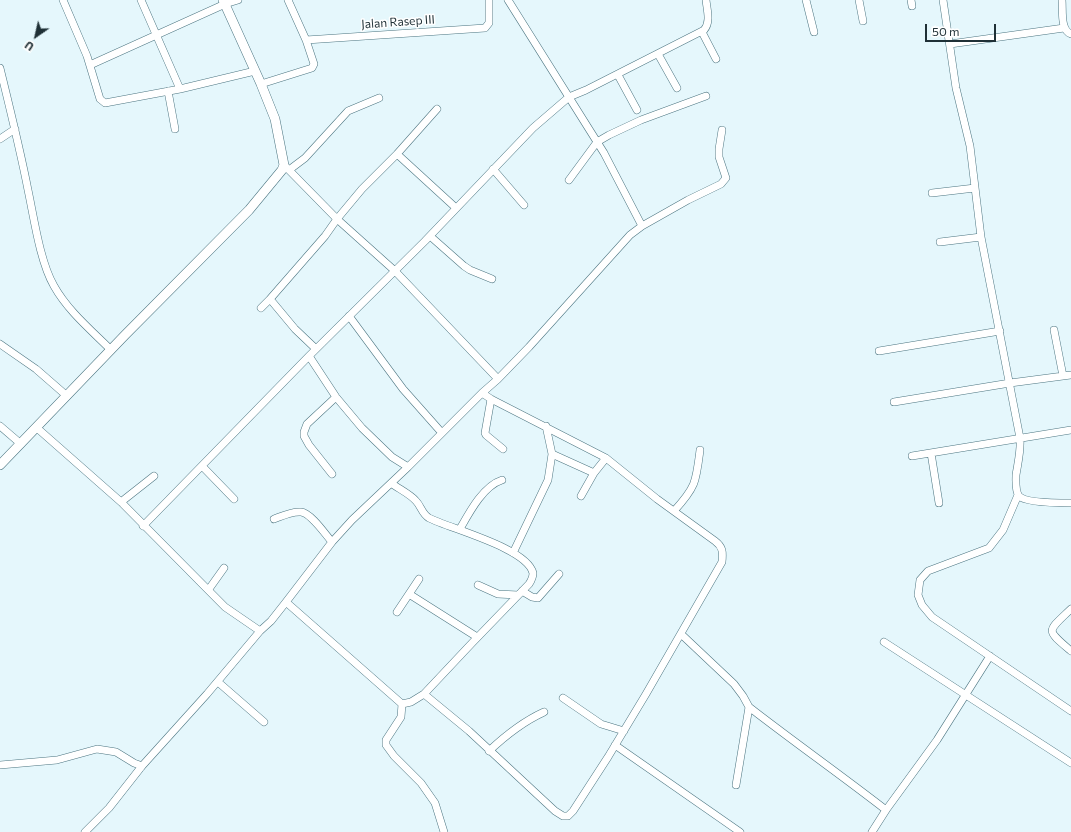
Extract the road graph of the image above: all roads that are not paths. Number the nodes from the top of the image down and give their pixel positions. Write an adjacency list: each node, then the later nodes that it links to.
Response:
1 (63, 0): 23 (street)
2 (141, 0): 18 (street)
3 (238, 0): 12 (street)
4 (288, 0): 19 (street)
5 (489, 0): 19 (street, Jalan Rasep III)
6 (508, 0): 32 (street)
7 (706, 0): 15 (street)
8 (806, 0): 16 (street)
9 (858, 0): 13 (street)
10 (944, 0): 20 (street)
11 (1062, 0): 14 (street)
12 (224, 2): 18 (street); 25 (street)
13 (862, 21)
14 (1064, 28): 17 (street); 20 (street)
15 (702, 32): 21 (street); 22 (street)
16 (814, 32)
17 (1071, 34)
18 (157, 36): 23 (street); 29 (street)
19 (306, 40): 27 (street)
20 (950, 44): 45 (street)
21 (658, 54): 26 (street); 28 (street)
22 (716, 59)
23 (90, 65): 30 (street)
24 (0, 68): 36 (street)
25 (255, 71): 27 (street); 29 (street)
26 (618, 75): 32 (street); 35 (street)
27 (261, 84): 42 (street)
28 (678, 88)
29 (180, 89): 30 (street)
30 (168, 91): 37 (street)
31 (706, 96): 40 (street)
32 (569, 97): 40 (street); 43 (street)
33 (379, 98): 42 (street)
34 (436, 109): 41 (street)
35 (637, 110)
36 (15, 129): 39 (street); 63 (street)
37 (175, 129)
38 (722, 130): 50 (street)
39 (0, 138)
40 (597, 142): 44 (street); 50 (street)
41 (397, 154): 48 (street); 49 (street)
42 (286, 167): 49 (street); 63 (street)
43 (493, 169): 47 (street); 48 (street)
44 (569, 180)
45 (975, 188): 46 (street); 52 (street)
46 (932, 193)
47 (524, 205)
48 (456, 208): 51 (street)
49 (337, 219): 54 (street); 56 (street)
50 (642, 226): 68 (street)
51 (430, 236): 54 (street); 55 (street)
52 (981, 237): 53 (street); 60 (street)
53 (940, 242)
54 (395, 271): 58 (street); 68 (street)
55 (492, 279)
56 (270, 298): 57 (street); 62 (street)
57 (261, 308)
58 (349, 316): 62 (street); 79 (street)
59 (1054, 330): 67 (street)
60 (1000, 331): 64 (street); 69 (street)
61 (0, 344): 71 (street)
62 (316, 349): 65 (street)
63 (111, 350): 71 (street)
64 (879, 351)
65 (309, 356): 72 (street); 89 (street)
66 (1071, 375): 67 (street)
67 (1063, 376): 69 (street)
68 (498, 379): 70 (street)
69 (1010, 383): 74 (street); 80 (street)
70 (482, 393): 73 (street); 79 (street)
71 (67, 396): 77 (street)
72 (336, 397): 90 (street); 92 (street)
73 (491, 399): 76 (street); 82 (street)
74 (894, 402)
75 (0, 426): 81 (street)
76 (546, 426): 85 (street); 87 (street)
77 (37, 428): 81 (street); 99 (street)
78 (1071, 430): 80 (street)
79 (442, 433): 90 (street)
80 (1020, 438): 84 (street); 96 (street)
81 (21, 444): 88 (street)
82 (503, 449)
83 (700, 450): 102 (street)
84 (930, 453): 86 (street); 101 (street)
85 (552, 454): 91 (street); 107 (street)
86 (912, 456)
87 (606, 458): 91 (street); 102 (street)
88 (0, 465)
89 (202, 466): 98 (street); 104 (street)
90 (408, 467): 95 (street)
91 (594, 473): 97 (street)
92 (332, 474)
93 (154, 476): 99 (street)
94 (502, 480): 105 (street)
95 (391, 483): 105 (street); 106 (street)
96 (1018, 495): 100 (street); 123 (street)
97 (581, 496)
98 (234, 499)
99 (121, 502): 104 (street)
100 (1071, 503)
101 (939, 504)
102 (674, 511): 119 (street)
103 (274, 519): 106 (street)
104 (143, 526): 112 (street)
105 (460, 529): 107 (street)
106 (332, 542): 115 (street)
107 (513, 553): 113 (street)
108 (224, 568): 112 (street)
109 (559, 574): 113 (street)
110 (419, 579): 114 (street)
111 (478, 585): 113 (street)
112 (209, 589): 118 (street)
113 (520, 593): 120 (street)
114 (409, 594): 117 (street); 120 (street)
115 (286, 602): 118 (street); 128 (street)
116 (1071, 610): 122 (street)
117 (396, 612)
118 (260, 631): 124 (street)
119 (681, 634): 129 (street); 133 (street)
120 (477, 637): 125 (street)
121 (884, 642): 126 (street)
122 (1071, 651)
123 (990, 656): 126 (street); 130 (street)
124 (218, 682): 132 (street); 138 (street)
125 (424, 694): 128 (street); 135 (street)
126 (965, 695): 136 (street); 140 (street)
127 (563, 698): 133 (street)
128 (402, 704): 142 (street)
129 (749, 708): 139 (street); 140 (street)
130 (1071, 711)
131 (544, 712): 135 (street)
132 (264, 722)
133 (624, 731): 134 (street)
134 (615, 745): 135 (street); 143 (street)
135 (489, 751)
136 (1071, 763)
137 (0, 764): 138 (street)
138 (142, 766): 141 (street)
139 (736, 785)
140 (886, 810): 144 (street)
141 (85, 832)
142 (444, 832)
143 (740, 832)
144 (872, 832)

